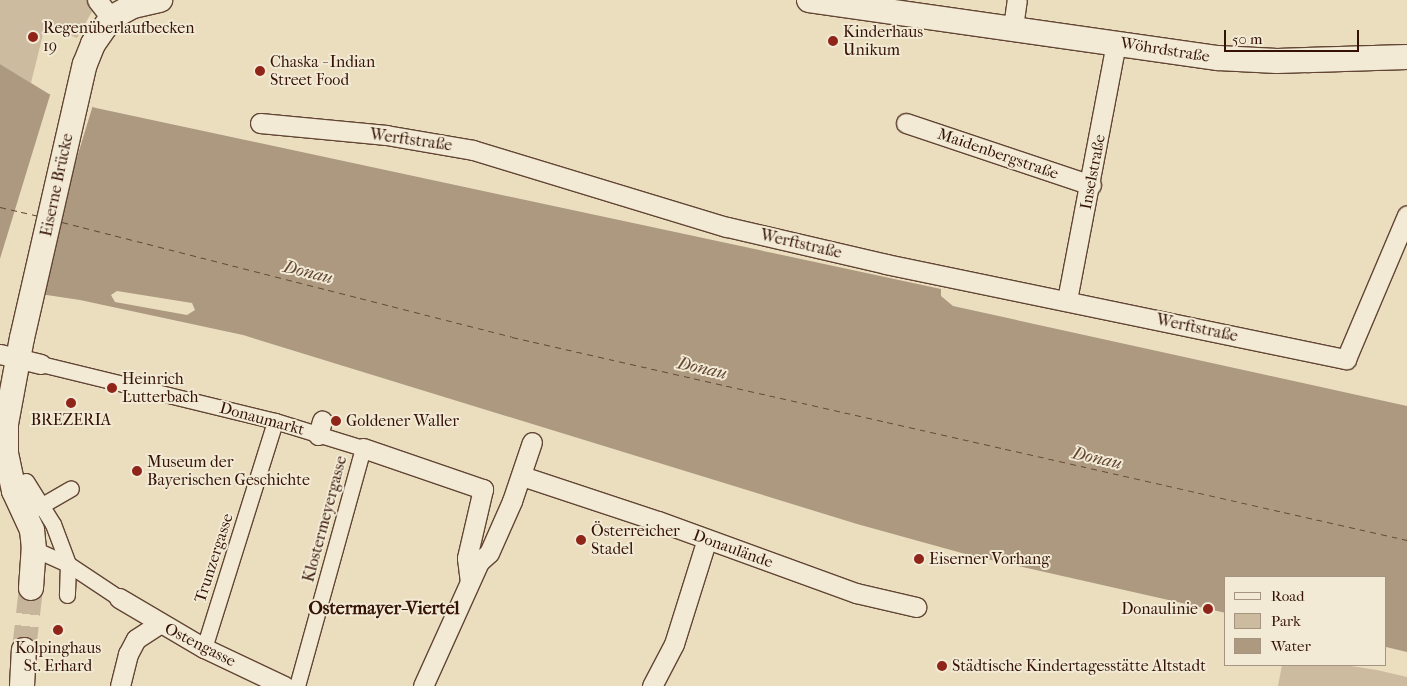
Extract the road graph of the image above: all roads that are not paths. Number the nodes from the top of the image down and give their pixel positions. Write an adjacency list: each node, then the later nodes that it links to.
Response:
1 (160, 0): 4 (street)
2 (809, 0): 5 (street, Wöhrdstraße)
3 (1017, 0): 5 (street)
4 (104, 9): 13 (street, Eiserne Brücke)
5 (1013, 27): 6 (street, Wöhrdstraße)
6 (1116, 43): 7 (street, Wöhrdstraße); 10 (street, Inselstraße)
7 (1407, 57)
8 (260, 123): 12 (street, Werftstraße)
9 (906, 123): 10 (street, Maidenbergstraße)
10 (1091, 185): 12 (street, Inselstraße)
11 (1407, 215): 12 (street, Werftstraße)
12 (1067, 300)
13 (9, 356): 14 (street, Donaumarkt); 19 (street, Eiserne Brücke)
14 (41, 364): 15 (street, Donaumarkt)
15 (275, 420): 17 (street, Donaumarkt); 31 (street, Trunzergasse)
16 (532, 442): 18 (street)
17 (363, 448): 25 (street, Donaumarkt); 36 (street, Klostermeyergasse)
18 (522, 476): 22 (street, Donaulände); 25 (street)
19 (13, 488): 21 (street); 23 (street, Eiserne Brücke)
20 (71, 488): 21 (street)
21 (39, 506): 24 (street)
22 (707, 539): 29 (street, Donaulände); 38 (street)
23 (34, 549): 24 (street); 26 (street, Eiserne Brücke)
24 (68, 564): 27 (street); 28 (street)
25 (470, 582): 37 (street)
26 (31, 588)
27 (67, 595)
28 (119, 598): 30 (street, Ostengasse)
29 (916, 607)
30 (159, 624): 31 (street, Ostengasse); 34 (street)
31 (204, 648): 35 (street, Ostengasse)
32 (24, 650): 33 (street)
33 (22, 686)
34 (120, 686)
35 (284, 686)
36 (297, 686)
37 (423, 686)
38 (652, 686)

